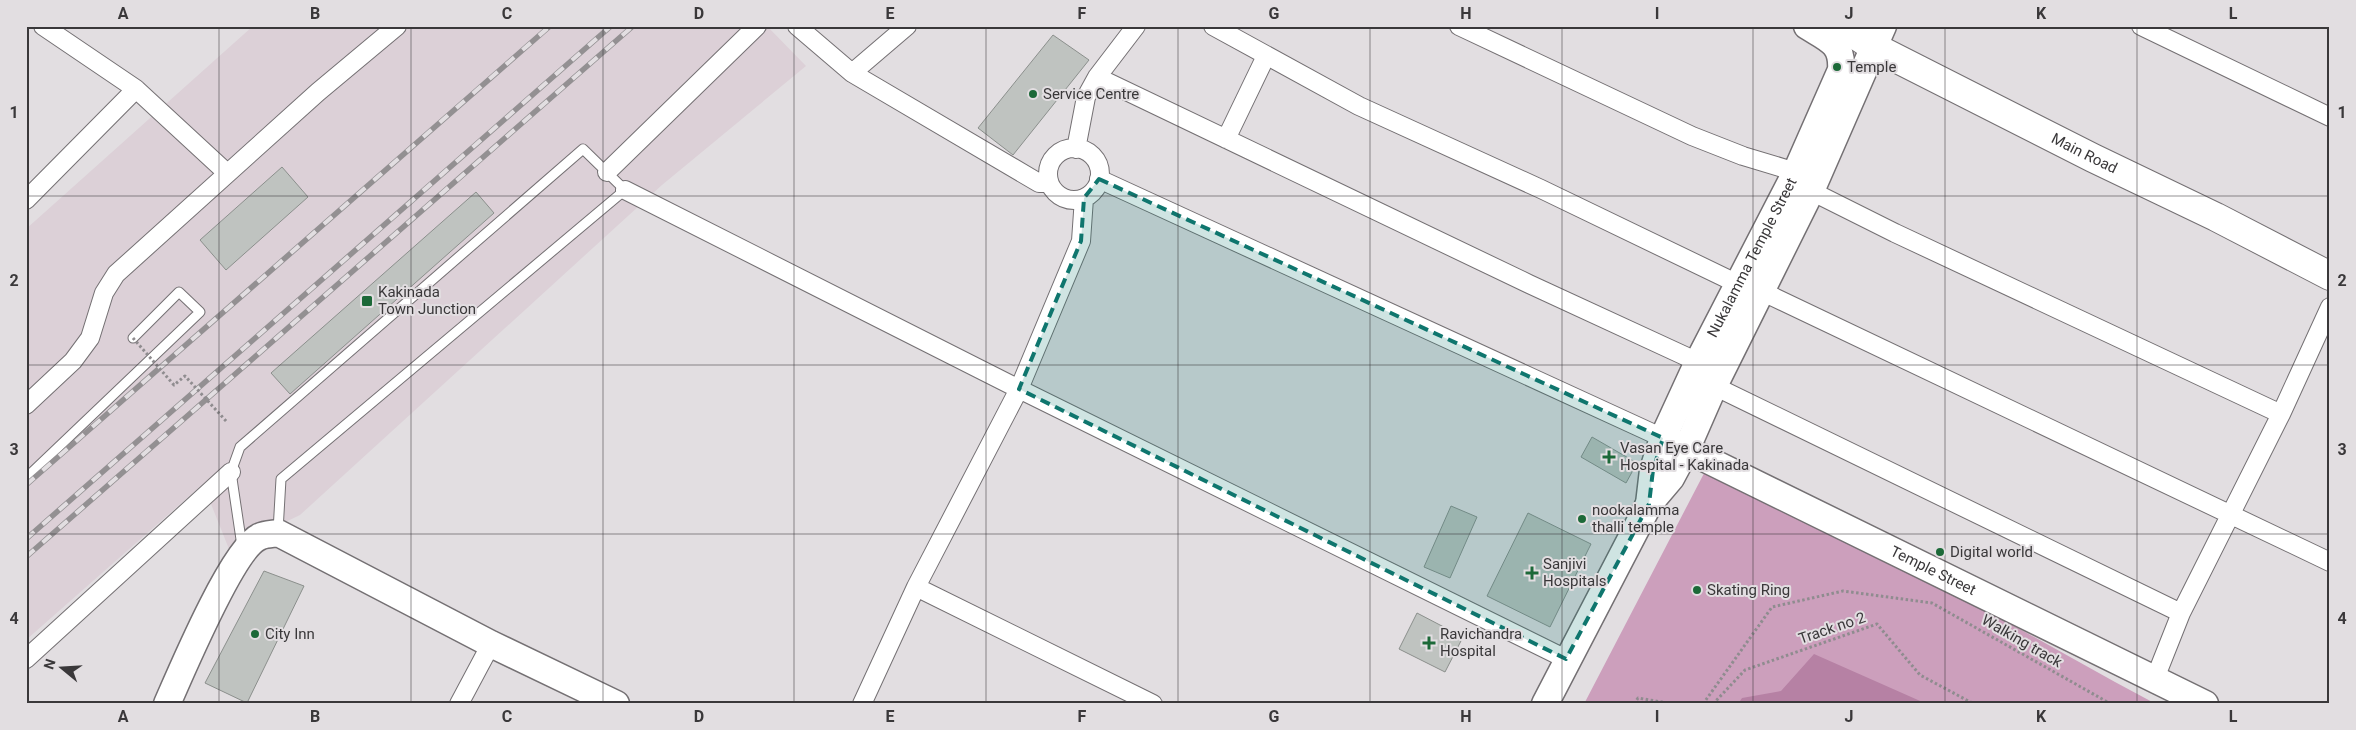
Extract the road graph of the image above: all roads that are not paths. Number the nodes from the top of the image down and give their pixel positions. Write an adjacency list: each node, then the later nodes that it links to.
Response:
1 (43, 26): 16 (street)
2 (397, 26): 21 (street)
3 (757, 26): 20 (street)
4 (798, 26): 14 (street)
5 (906, 26): 14 (street)
6 (1136, 26): 15 (street)
7 (1213, 26): 13 (street)
8 (1459, 26): 23 (street)
9 (1807, 26): 23 (street, Nukalamma Temple Street)
10 (1842, 26): 12 (highway, Main Road)
11 (2141, 26): 17 (street)
12 (1878, 36): 23 (street, Nukalamma Temple Street); 28 (highway, Main Road)
13 (1266, 56): 18 (street); 29 (street)
14 (852, 73): 24 (street)
15 (1097, 77): 18 (street); 19 (street)
16 (136, 89): 21 (street); 27 (street)
17 (2330, 117)
18 (1226, 139): 32 (street)
19 (1076, 149): 22 (street); 24 (street)
20 (606, 172): 25 (lane); 39 (lane)
21 (228, 173): 35 (street)
22 (1099, 178): 26 (street); 37 (street)
23 (1804, 182): 29 (street, Nukalamma Temple Street); 36 (street)
24 (1050, 183): 26 (street)
25 (624, 190): 34 (street); 43 (lane)
26 (1084, 198): 34 (street)
27 (26, 200)
28 (2330, 276)
29 (1750, 288): 32 (street, Nukalamma Temple Street); 33 (street, Nukalamma Temple Street); 42 (street)
30 (2330, 307): 36 (street)
31 (133, 338): 40 (lane)
32 (1698, 362): 37 (street, Nukalamma Temple Street)
33 (1714, 386): 38 (street, Nukalamma Temple Street); 47 (street)
34 (1019, 389): 46 (street); 50 (street)
35 (26, 405)
36 (2281, 414): 42 (street)
37 (1663, 438): 38 (street, Temple Street); 41 (street, Nukalamma Temple Street)
38 (1686, 450): 41 (street, Nukalamma Temple Street); 51 (street, Temple Street)
39 (230, 472): 44 (lane); 49 (street)
40 (26, 478)
41 (1648, 504): 50 (street, Nukalamma Temple Street)
42 (2232, 515): 45 (street); 47 (street)
43 (278, 533): 44 (street); 48 (street)
44 (243, 551): 52 (street)
45 (2330, 562)
46 (916, 587): 55 (street); 56 (street)
47 (2182, 613): 51 (street)
48 (490, 644): 53 (street); 54 (street)
49 (26, 658)
50 (1566, 659): 57 (street, Nukalamma Temple Street)
51 (2154, 681): 58 (street, Temple Street)
52 (167, 704)
53 (459, 704)
54 (616, 704)
55 (862, 704)
56 (1153, 704)
57 (1545, 704)
58 (2205, 704)

